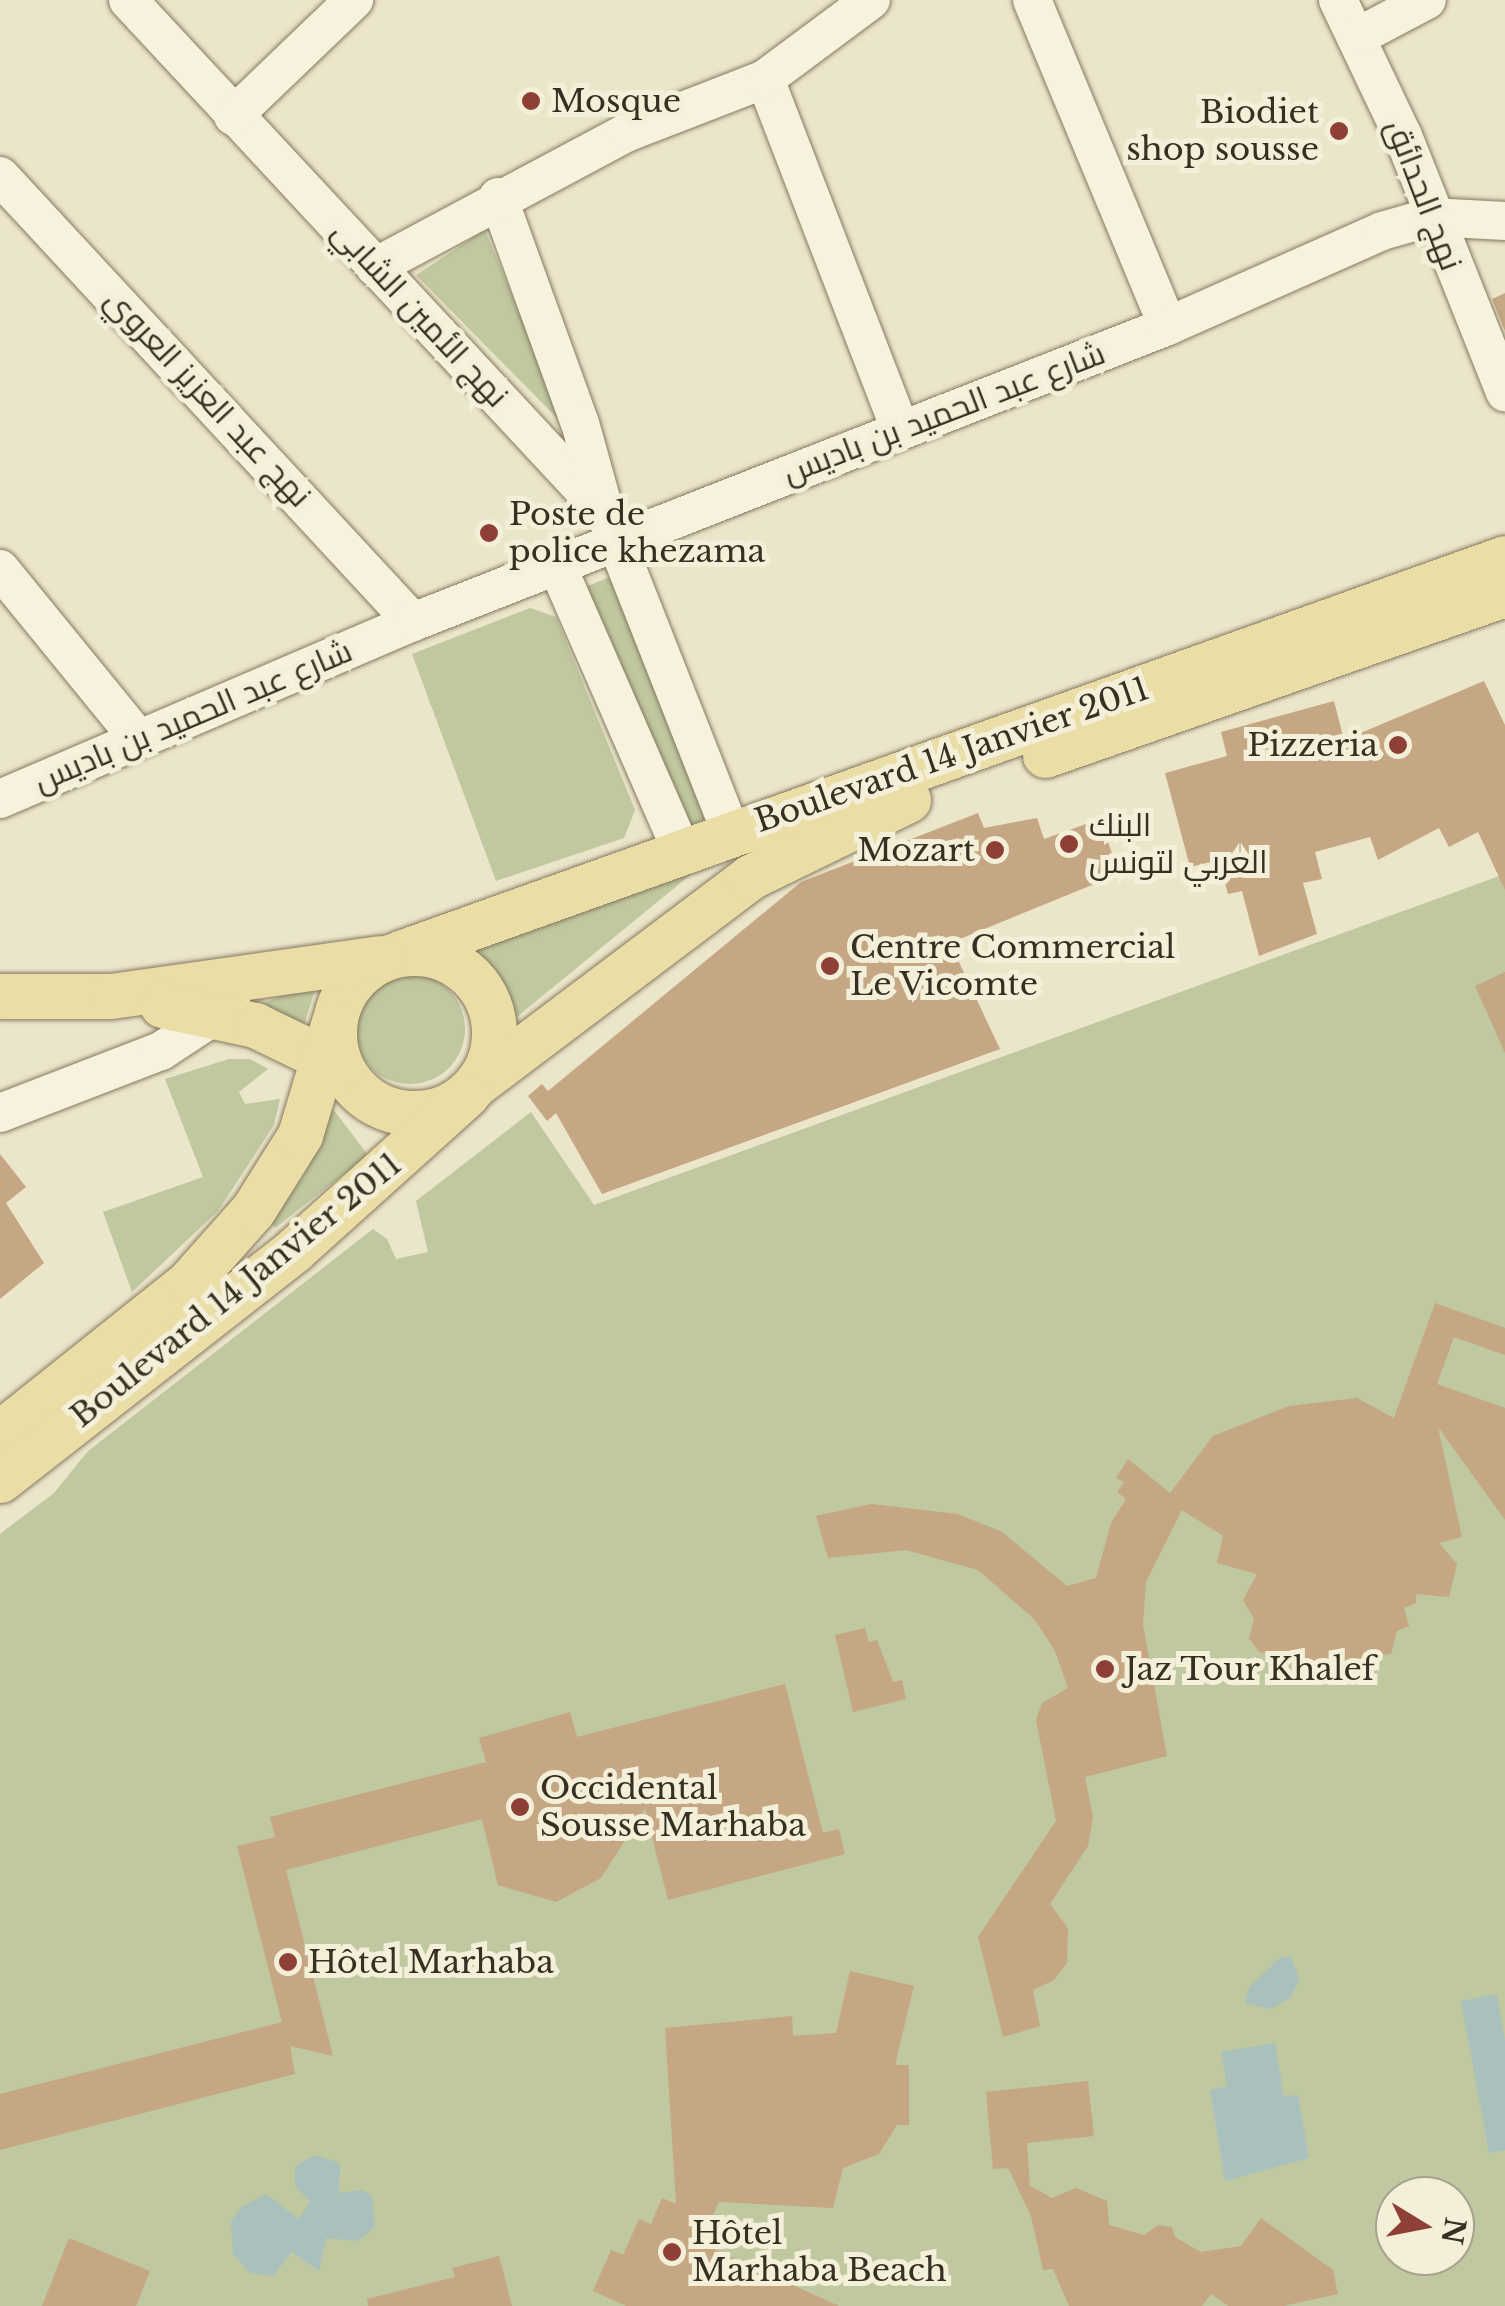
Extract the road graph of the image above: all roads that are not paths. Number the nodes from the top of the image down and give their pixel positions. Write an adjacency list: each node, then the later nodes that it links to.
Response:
1 (128, 0): 9 (street, نهج الأمين الشابي)
2 (354, 0): 9 (street)
3 (870, 0): 8 (street)
4 (1032, 0): 15 (street)
5 (1338, 0): 7 (street, نهج الحدائق)
6 (1427, 0): 7 (street)
7 (1357, 37): 12 (street, نهج الحدائق)
8 (765, 79): 11 (street); 17 (street)
9 (234, 116): 14 (street, نهج الأمين الشابي)
10 (0, 176): 23 (street, نهج عبد العزيز العروي)
11 (498, 197): 14 (street); 18 (street)
12 (1431, 217): 13 (street, شارع عبد الحميد بن باديس); 15 (street, شارع عبد الحميد بن باديس); 16 (street, نهج الحدائق)
13 (1505, 221)
14 (376, 267): 18 (street, نهج الأمين الشابي)
15 (1168, 326): 17 (street, شارع عبد الحميد بن باديس)
16 (1505, 392)
17 (899, 427): 18 (street, شارع عبد الحميد بن باديس)
18 (612, 529): 20 (street, شارع عبد الحميد بن باديس); 26 (street)
19 (1505, 558): 26 (main road, Boulevard 14 Janvier 2011)
20 (558, 568): 23 (street, شارع عبد الحميد بن باديس); 27 (street)
21 (0, 569): 24 (street)
22 (1505, 594): 32 (main road, Boulevard 14 Janvier 2011)
23 (413, 622): 24 (street, شارع عبد الحميد بن باديس)
24 (138, 738): 25 (street, شارع عبد الحميد بن باديس)
25 (0, 800)
26 (731, 833): 27 (main road, Boulevard 14 Janvier 2011)
27 (681, 849): 28 (main road, Boulevard 14 Janvier 2011)
28 (392, 955): 30 (main road); 31 (main road); 32 (main road)
29 (0, 996): 30 (main road)
30 (236, 998): 31 (main road); 33 (street)
31 (333, 1049): 32 (main road); 34 (main road, Boulevard 14 Janvier 2011)
32 (472, 1089): 35 (main road, Boulevard 14 Janvier 2011)
33 (0, 1113)
34 (0, 1432)
35 (0, 1480)

